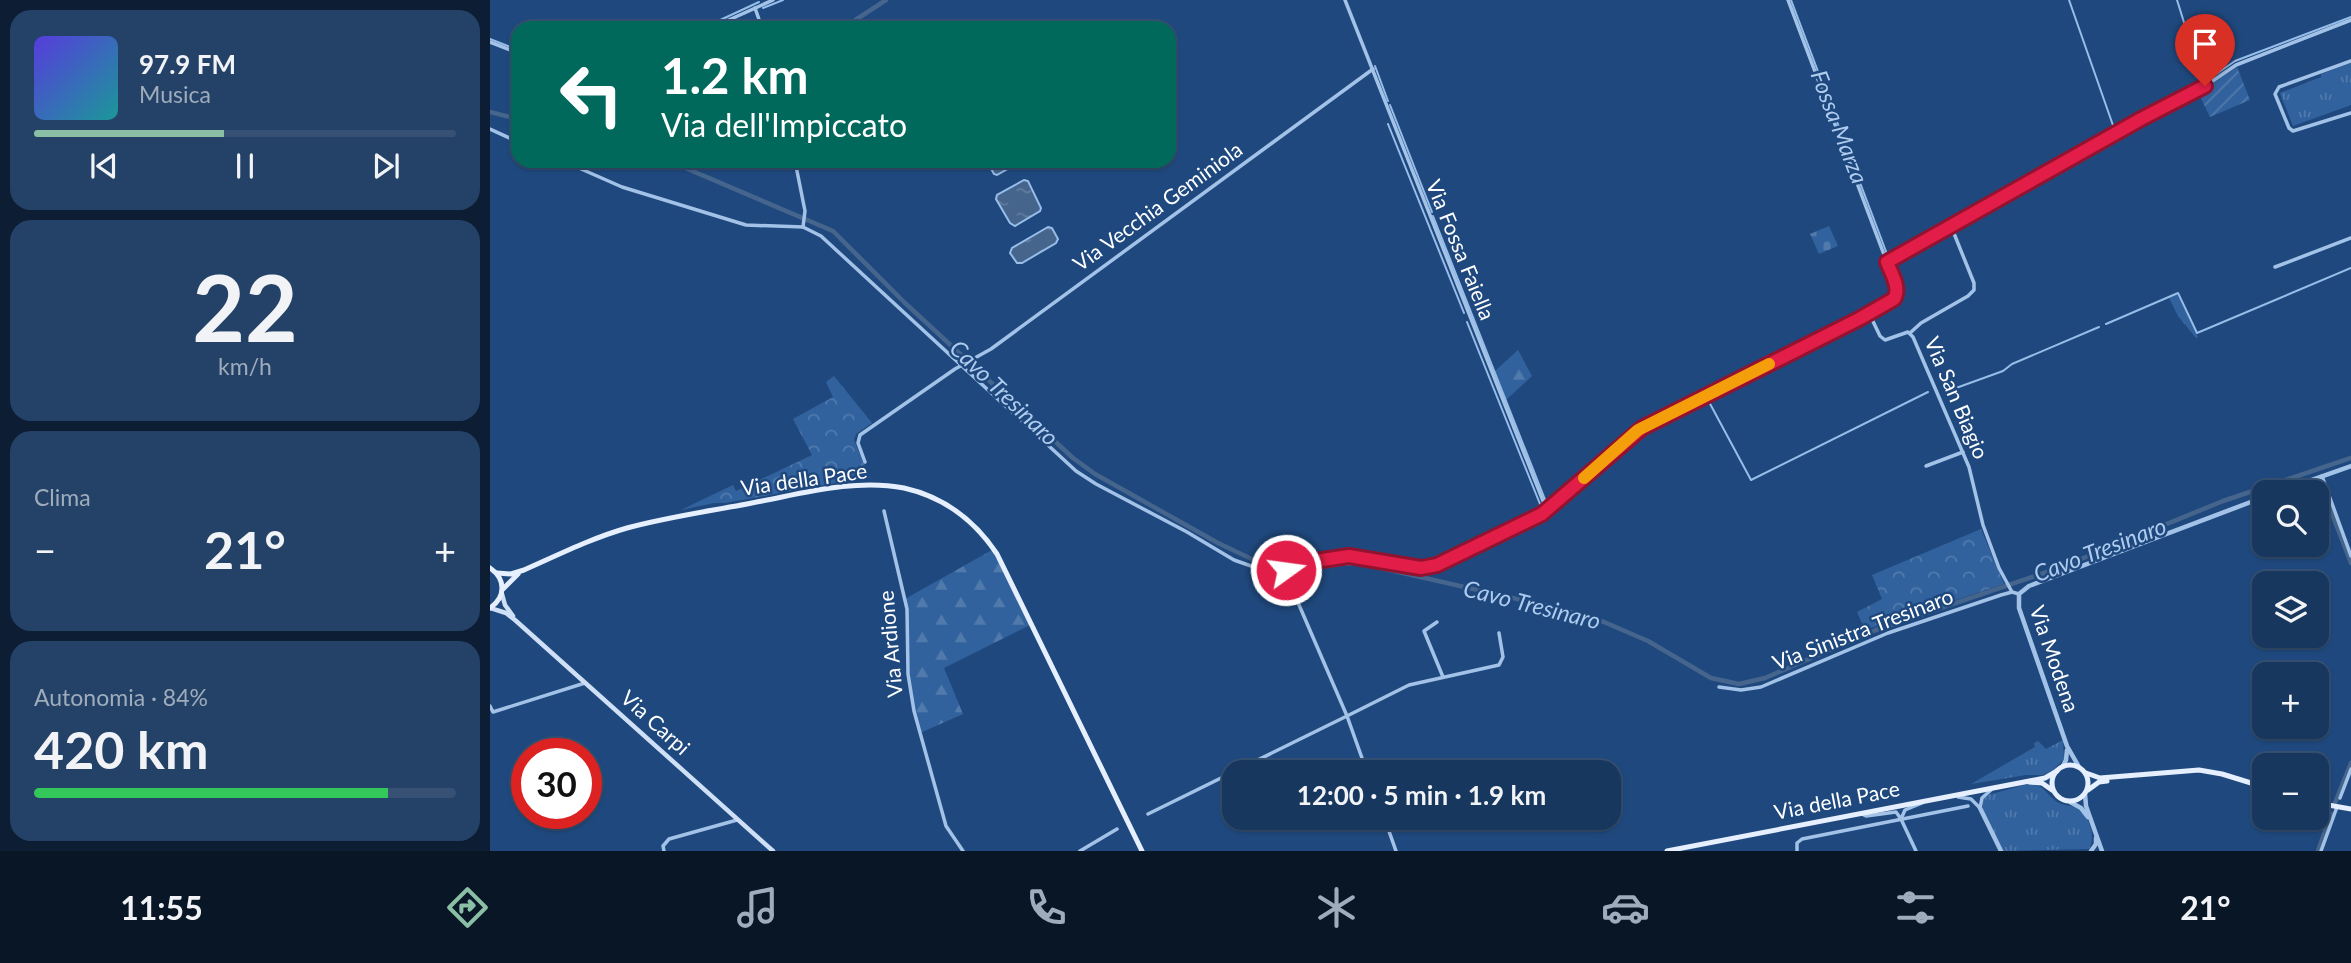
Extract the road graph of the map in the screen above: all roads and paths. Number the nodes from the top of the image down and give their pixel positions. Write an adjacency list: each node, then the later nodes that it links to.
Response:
1 (773, 0): 4 (street)
2 (1345, 0): 11 (street, Via Fossa Faiella)
3 (1788, 0): 20 (street)
4 (755, 8): 6 (street); 7 (street)
5 (2351, 20): 17 (street)
6 (726, 21)
7 (759, 21)
8 (490, 42): 9 (street)
9 (511, 50)
10 (2351, 61): 12 (street)
11 (1373, 69): 24 (street, Via Vecchia Geminiola); 33 (street, Via Fossa Faiella)
12 (2351, 113)
13 (490, 130): 14 (street)
14 (511, 139)
15 (578, 168): 18 (street)
16 (796, 168): 18 (street)
17 (1951, 226): 20 (street); 23 (street)
18 (803, 227): 24 (street)
19 (2351, 238): 21 (street)
20 (1887, 262): 22 (street)
21 (2275, 267)
22 (1869, 313): 23 (street, Via San Biagio); 33 (street)
23 (1910, 333): 25 (street, Via San Biagio)
24 (962, 366): 26 (street); 38 (street)
25 (1963, 452): 27 (street); 39 (street, Via San Biagio)
26 (865, 462)
27 (1926, 466)
28 (2351, 466): 29 (street)
29 (2322, 476): 30 (street); 34 (street)
30 (2311, 480)
31 (2252, 502): 41 (street, Via Modena)
32 (884, 511): 85 (street, Via Ardione)
33 (1547, 511): 38 (street)
34 (2351, 556)
35 (490, 568): 37 (main road)
36 (524, 570): 37 (main road, Via della Pace); 40 (main road, Via della Pace); 87 (main road, Via della Pace)
37 (497, 573): 40 (main road, Via Carpi)
38 (1286, 574): 52 (street)
39 (2011, 591): 41 (street, Via Sinistra Tresinaro); 50 (street, Via Sinistra Tresinaro)
40 (502, 592): 42 (main road, Via Carpi); 43 (main road, Via Carpi)
41 (2019, 594): 53 (street, Via Modena)
42 (490, 608): 43 (main road, Via Carpi)
43 (515, 620): 46 (main road, Via Carpi)
44 (1437, 622): 47 (street)
45 (1499, 633): 47 (street)
46 (573, 671): 48 (main road, Via Carpi); 49 (street)
47 (1443, 677): 52 (street)
48 (587, 683): 49 (street); 78 (main road, Via Carpi)
49 (573, 687): 51 (street)
50 (1718, 687)
51 (490, 706)
52 (1347, 716): 54 (street); 76 (street)
53 (2067, 746): 55 (street); 56 (street)
54 (1363, 760)
55 (2063, 766): 56 (main road); 58 (main road, Via della Pace)
56 (2079, 767): 59 (main road)
57 (2351, 769): 67 (street)
58 (2056, 771): 61 (main road, Via della Pace); 65 (main road)
59 (2085, 773): 60 (main road); 64 (main road)
60 (2124, 777): 62 (main road); 64 (main road)
61 (2012, 783): 63 (main road, Via della Pace); 65 (main road, Via della Pace)
62 (2252, 783)
63 (2003, 784): 66 (main road, Via della Pace); 73 (street)
64 (2086, 792): 69 (main road); 79 (street)
65 (2054, 793): 69 (main road, Via della Pace)
66 (1942, 797): 68 (main road, Via della Pace); 73 (street)
67 (2340, 798)
68 (1926, 800): 75 (main road, Via della Pace); 77 (street)
69 (2070, 802): 79 (street)
70 (2329, 805): 72 (main road)
71 (1968, 806): 77 (street)
72 (2337, 807): 74 (main road); 95 (street)
73 (1980, 808): 92 (street)
74 (2351, 809)
75 (1861, 813): 77 (street); 89 (main road, Via della Pace)
76 (1147, 814)
77 (1901, 819): 90 (street); 91 (street)
78 (737, 820): 83 (street); 84 (main road, Via Carpi)
79 (2092, 824): 82 (street)
80 (1117, 829): 86 (street)
81 (1389, 830): 88 (street)
82 (2096, 837): 93 (street); 94 (street)
83 (664, 851)
84 (773, 851)
85 (963, 851)
86 (1080, 851)
87 (1142, 851)
88 (1396, 851)
89 (1667, 851)
90 (1797, 851)
91 (1916, 851)
92 (2001, 851)
93 (2091, 851)
94 (2102, 851)
95 (2321, 851)

